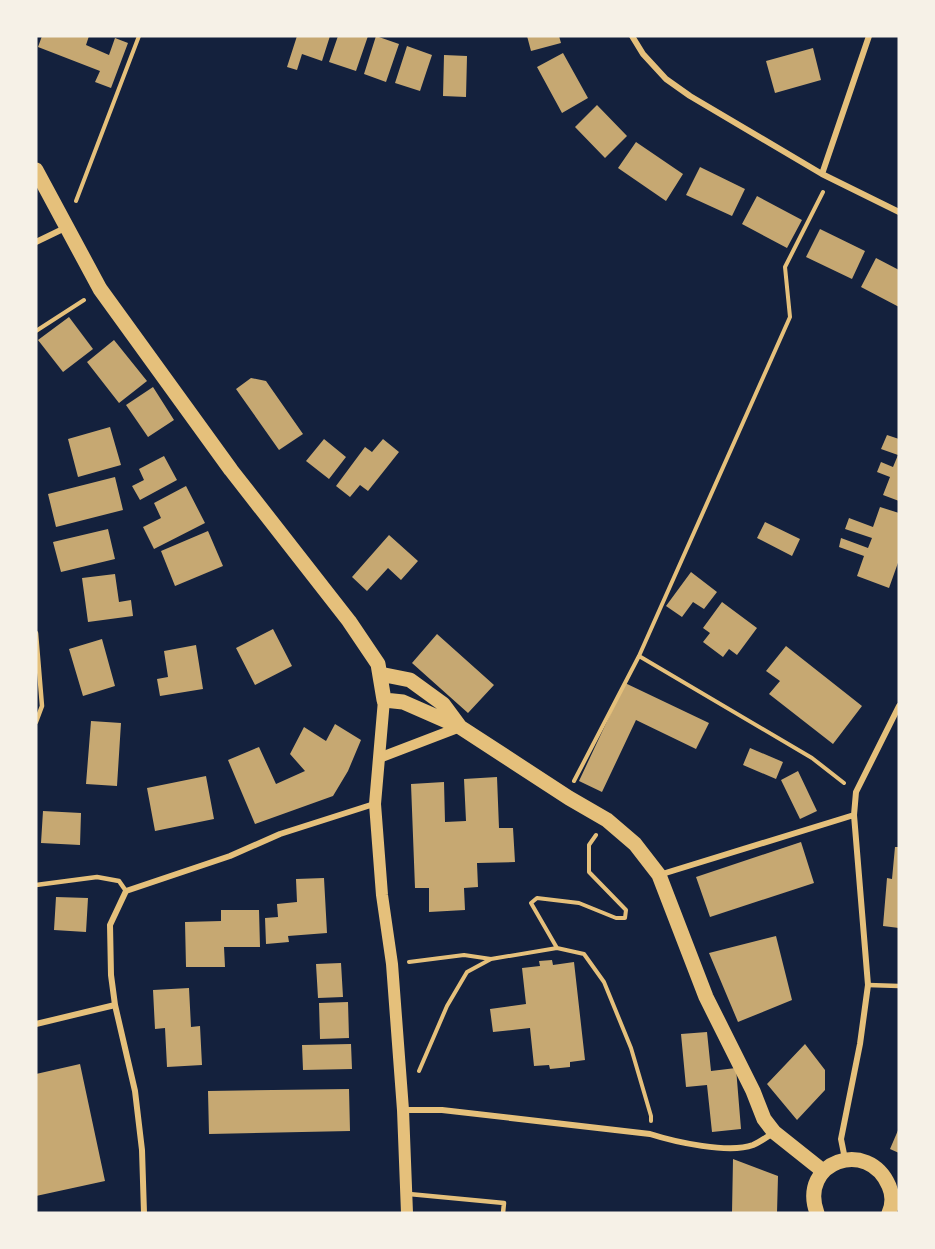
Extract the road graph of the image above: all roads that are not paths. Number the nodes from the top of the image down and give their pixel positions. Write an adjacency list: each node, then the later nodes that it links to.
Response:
1 (632, 36): 4 (street)
2 (869, 36): 4 (street)
3 (36, 170): 6 (main road)
4 (822, 174): 5 (street)
5 (899, 212)
6 (66, 228): 7 (street); 9 (main road)
7 (36, 242)
8 (36, 633): 12 (lane)
9 (380, 674): 10 (main road); 13 (main road)
10 (384, 700): 13 (main road); 14 (main road)
11 (899, 706): 16 (street)
12 (36, 722)
13 (460, 727): 14 (street); 17 (main road)
14 (379, 758): 15 (main road)
15 (375, 804): 19 (street); 24 (main road)
16 (854, 815): 17 (street); 20 (street)
17 (659, 875): 25 (main road)
18 (36, 885): 19 (lane)
19 (126, 891): 22 (street)
20 (868, 985): 21 (lane); 26 (street)
21 (899, 986)
22 (115, 1005): 23 (street); 30 (street)
23 (36, 1024)
24 (403, 1110): 25 (street); 29 (main road)
25 (774, 1132): 27 (main road)
26 (845, 1160): 27 (main road); 28 (main road)
27 (823, 1172): 33 (main road)
28 (892, 1179): 34 (main road)
29 (406, 1193): 31 (main road); 32 (lane)
30 (144, 1213)
31 (407, 1213)
32 (503, 1213)
33 (816, 1213)
34 (889, 1213)

